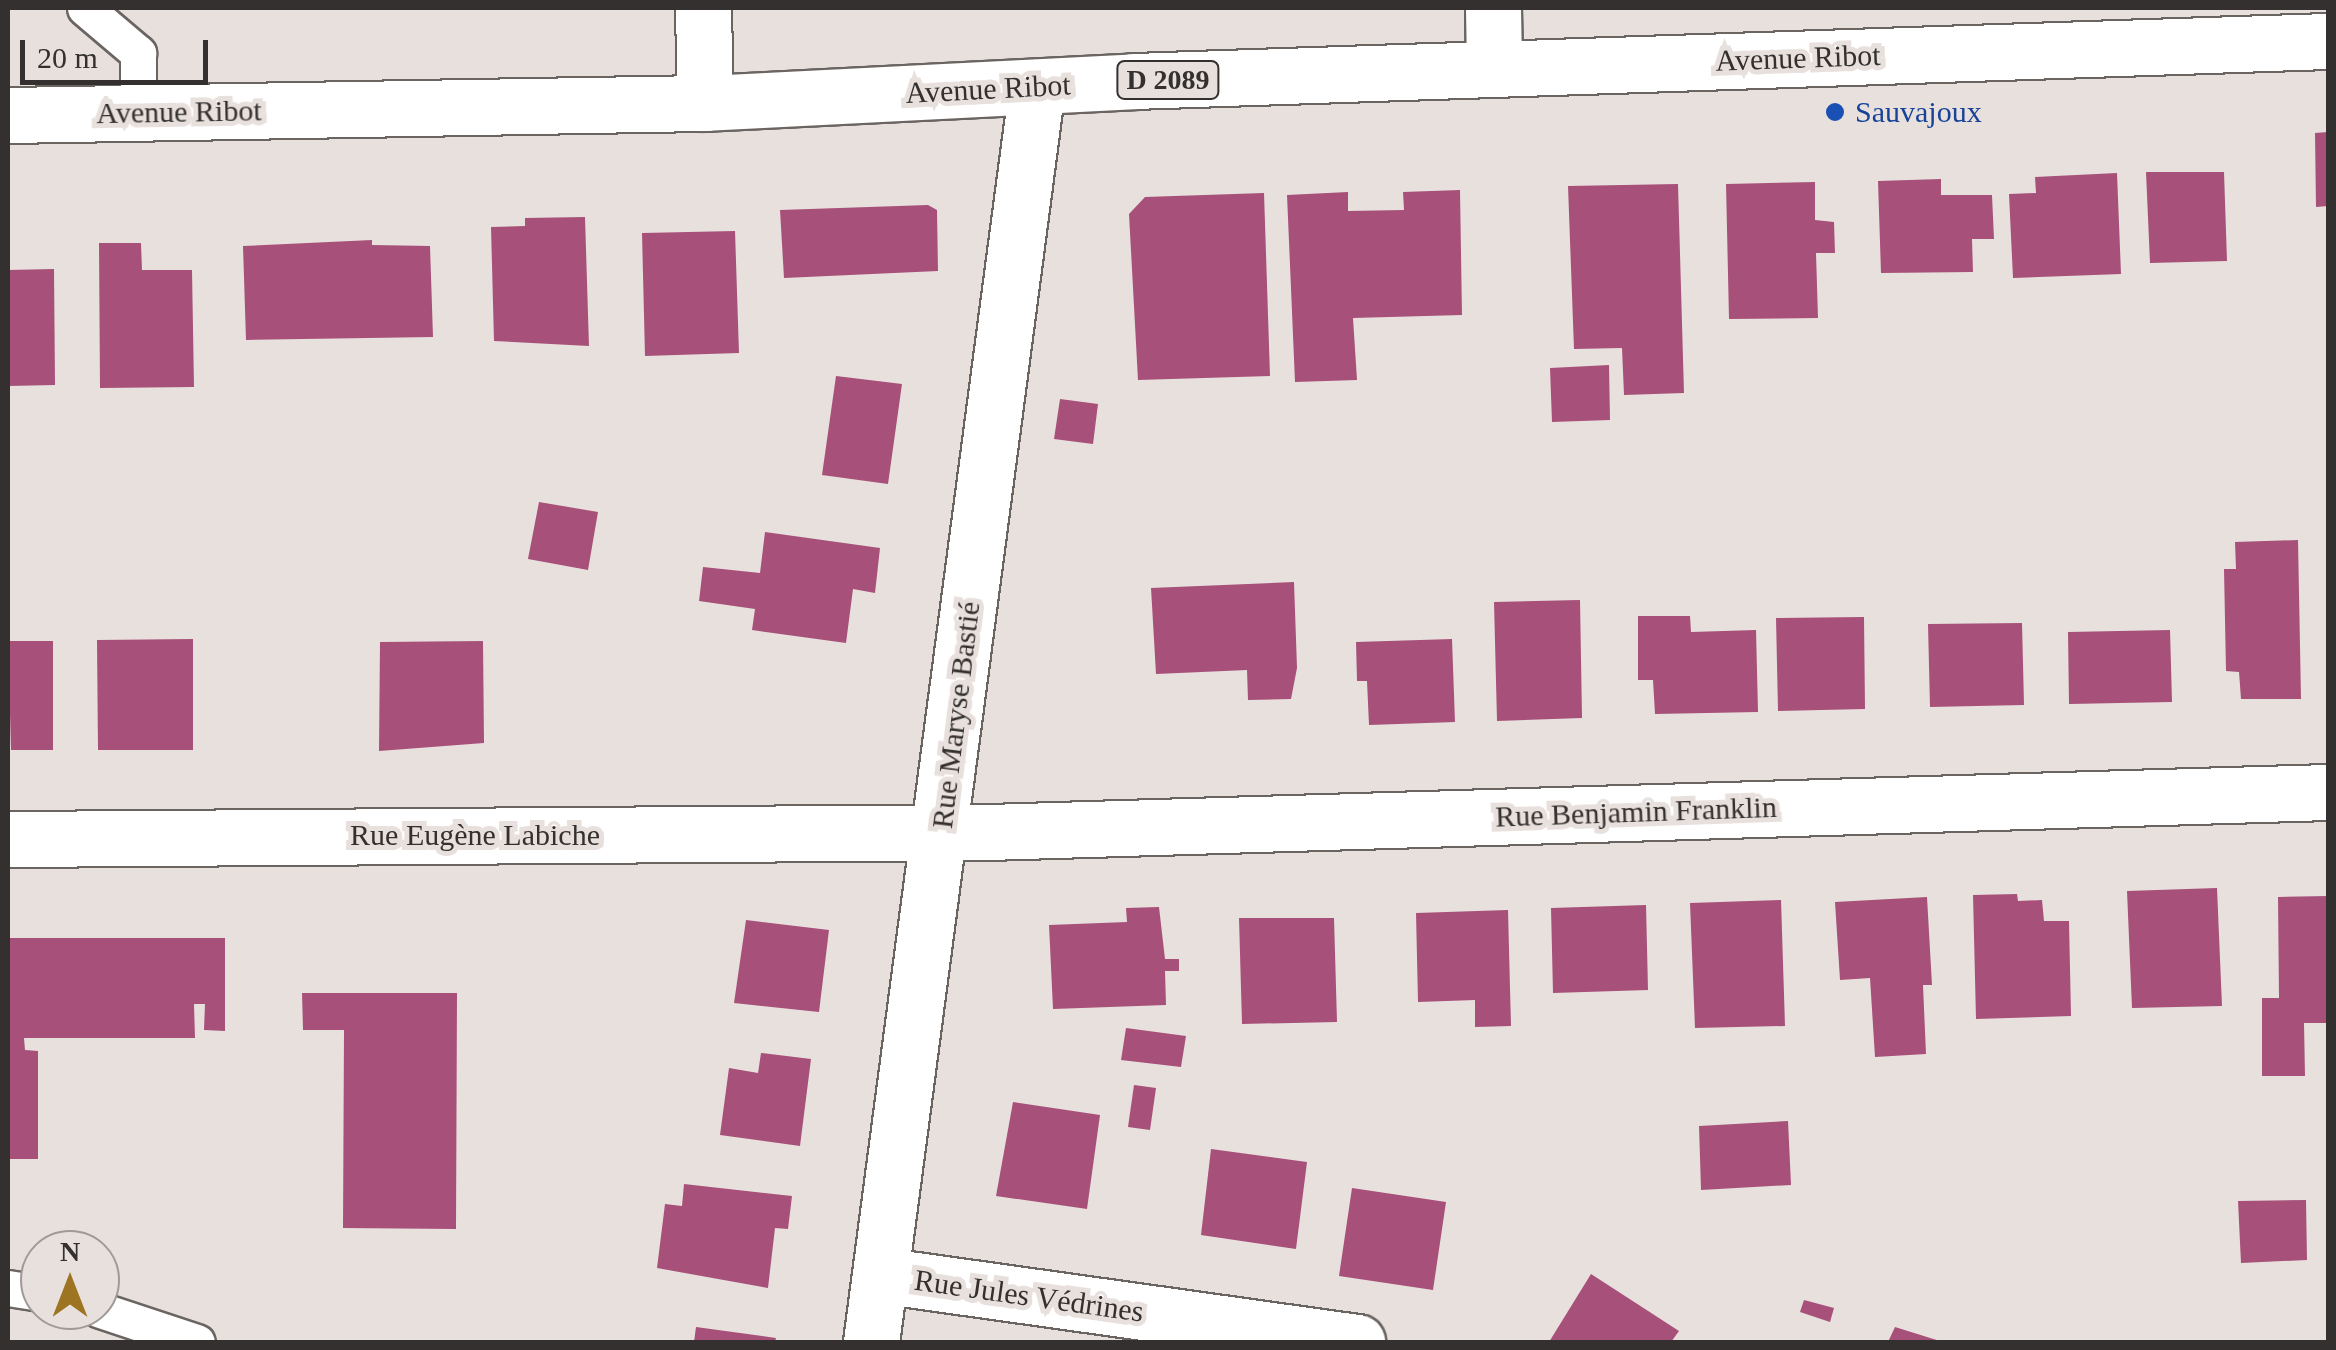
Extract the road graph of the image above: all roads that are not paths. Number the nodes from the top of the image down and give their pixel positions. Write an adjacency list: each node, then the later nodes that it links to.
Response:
1 (85, 8): 8 (lane)
2 (703, 8): 7 (street)
3 (1493, 8): 5 (street)
4 (2328, 41): 5 (street, Avenue Ribot / D 2089)
5 (1494, 68): 6 (street, Avenue Ribot / D 2089)
6 (1038, 87): 7 (street, Avenue Ribot / D 2089); 11 (street, Rue Maryse Bastié)
7 (705, 103): 8 (street, Avenue Ribot / D 2089)
8 (138, 113): 9 (street, Avenue Ribot / D 2089)
9 (8, 114)
10 (2328, 792): 11 (street, Rue Benjamin Franklin)
11 (943, 832): 12 (street, Rue Eugène Labiche); 13 (street, Rue Maryse Bastié)
12 (8, 839)
13 (880, 1275): 16 (street, Rue Maryse Bastié); 17 (street, Rue Jules Védrines)
14 (120, 1317): 15 (lane)
15 (198, 1342)
16 (870, 1342)
17 (1357, 1342)

